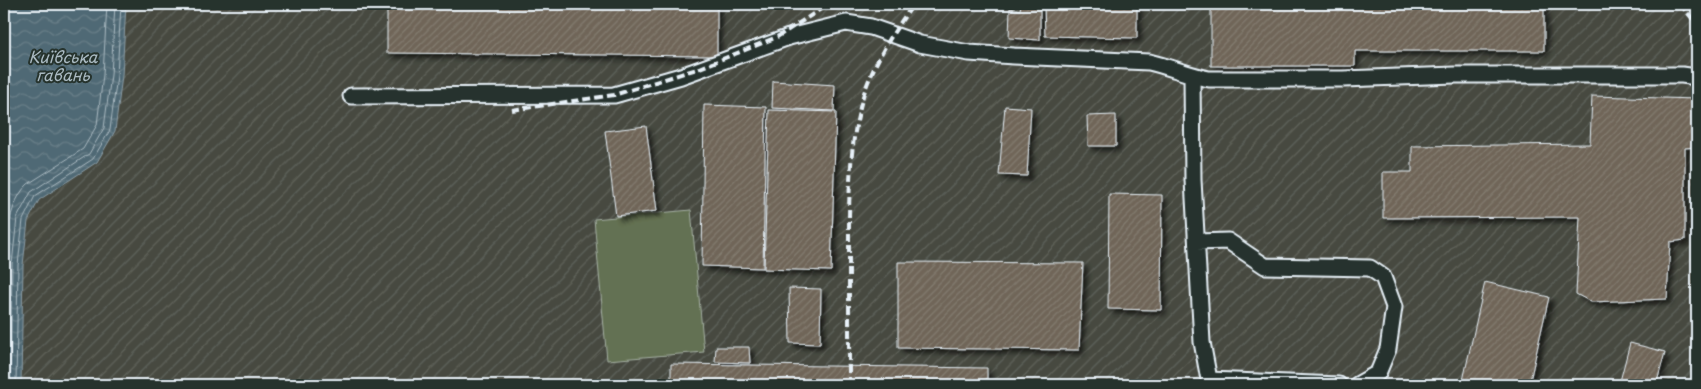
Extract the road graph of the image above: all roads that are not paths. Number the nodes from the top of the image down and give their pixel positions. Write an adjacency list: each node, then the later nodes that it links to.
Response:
1 (1192, 76): 2 (lane); 3 (lane); 4 (lane)
2 (1697, 77)
3 (351, 96)
4 (1197, 242): 5 (lane); 7 (lane)
5 (1210, 383): 6 (lane)
6 (1338, 385)
7 (1357, 385)

